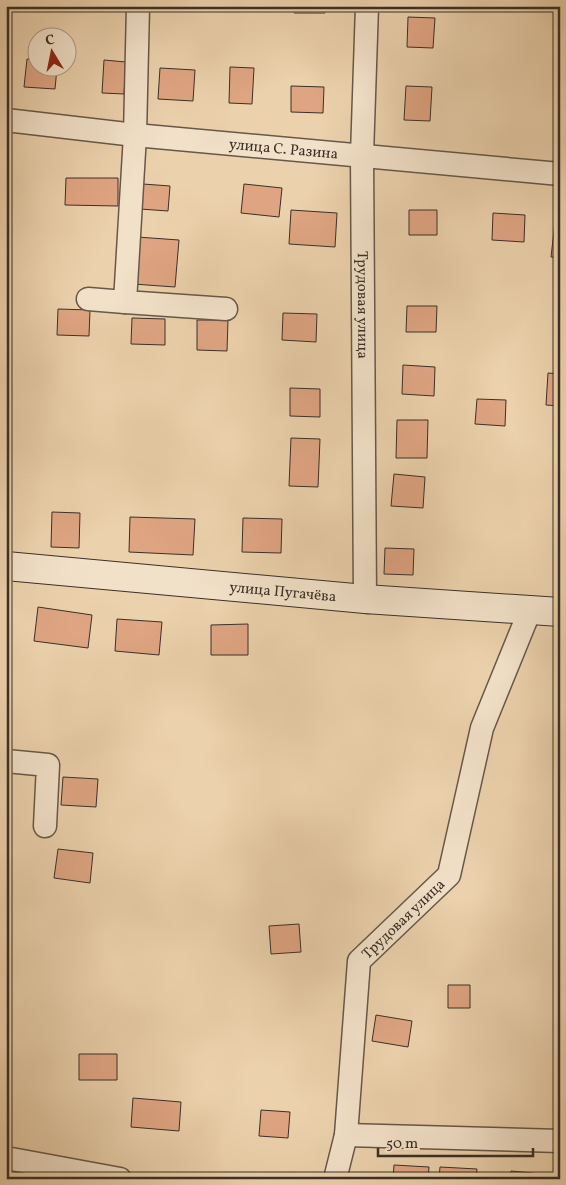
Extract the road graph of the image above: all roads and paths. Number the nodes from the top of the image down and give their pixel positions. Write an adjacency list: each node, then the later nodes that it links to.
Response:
1 (138, 6): 4 (street)
2 (367, 6): 5 (street, Трудовая улица)
3 (6, 120): 4 (street, улица С. Разина)
4 (135, 135): 5 (street, улица С. Разина); 8 (street)
5 (362, 156): 6 (street, улица С. Разина); 11 (street, Трудовая улица)
6 (560, 174)
7 (88, 299): 8 (street)
8 (125, 302): 9 (street)
9 (226, 309)
10 (6, 566): 11 (street, улица Пугачёва)
11 (366, 600): 12 (street, улица Пугачёва)
12 (530, 610): 13 (street, улица Пугачёва); 16 (street, Трудовая улица)
13 (560, 612)
14 (6, 761): 15 (street)
15 (45, 826)
16 (346, 1135): 17 (street); 20 (street, Трудовая улица)
17 (560, 1141)
18 (6, 1158): 19 (street)
19 (120, 1179)
20 (335, 1179)

